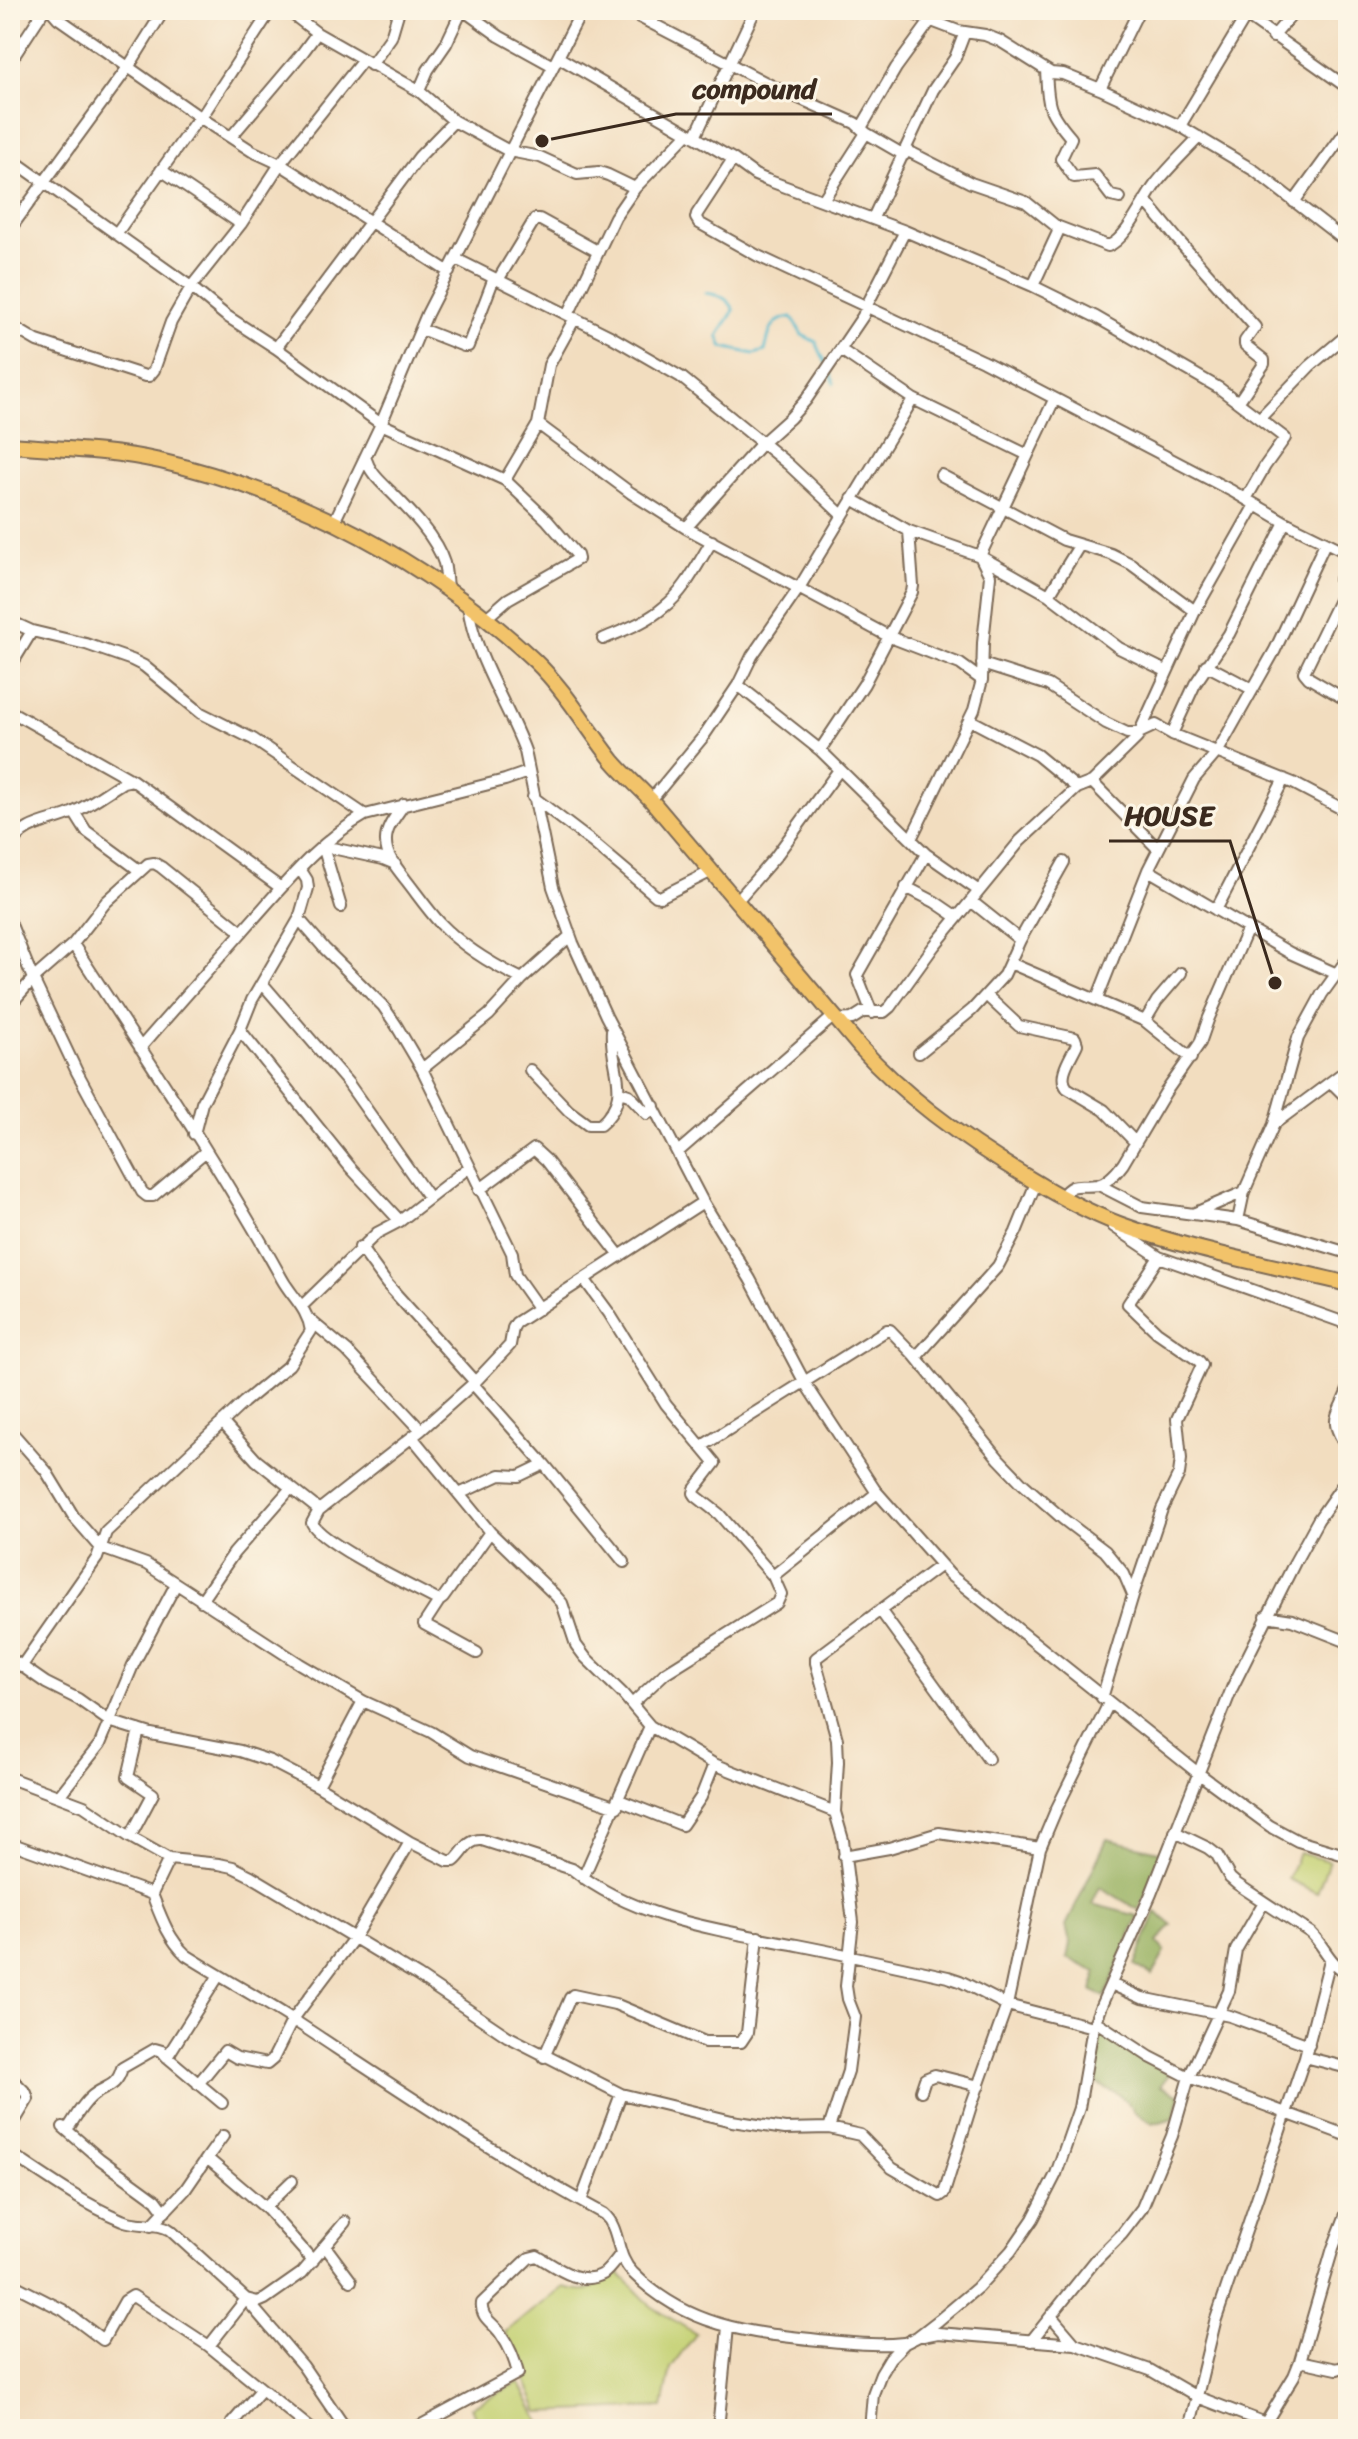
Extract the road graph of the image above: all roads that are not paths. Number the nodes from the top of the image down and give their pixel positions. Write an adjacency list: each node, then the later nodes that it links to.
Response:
1 (44, 10): 21 (street)
2 (51, 10): 25 (street)
3 (164, 10): 25 (street)
4 (271, 10): 30 (street)
5 (287, 10): 19 (street)
6 (399, 10): 22 (street)
7 (463, 10): 23 (street); 29 (street)
8 (582, 10): 23 (street)
9 (626, 10): 17 (street)
10 (658, 10): 17 (street)
11 (755, 10): 24 (street)
12 (903, 10): 16 (street)
13 (1139, 10): 28 (street)
14 (1296, 10): 20 (street)
15 (1242, 13): 20 (street); 32 (street)
16 (931, 20): 18 (street); 34 (street)
17 (652, 23): 24 (street)
18 (965, 32): 26 (street); 39 (street)
19 (317, 33): 22 (street); 36 (street)
20 (1273, 37): 27 (street)
21 (10, 62)
22 (367, 62): 29 (street); 42 (street)
23 (556, 62): 35 (street); 38 (street)
24 (728, 65): 34 (street); 35 (street)
25 (129, 66): 30 (street); 44 (street)
26 (1046, 70): 28 (street); 46 (street)
27 (1348, 88)
28 (1100, 89): 32 (street)
29 (419, 91): 31 (street)
30 (201, 118): 36 (street); 43 (street)
31 (454, 121): 38 (street); 51 (street)
32 (1180, 126): 37 (street)
33 (1348, 128): 49 (street)
34 (864, 130): 39 (street); 47 (street)
35 (692, 135): 41 (street); 45 (street)
36 (231, 137): 42 (street)
37 (1199, 137): 48 (street); 49 (street)
38 (509, 151): 45 (street); 59 (street)
39 (905, 152): 50 (street); 53 (street)
40 (10, 158): 44 (street)
41 (733, 159): 47 (street); 64 (street)
42 (280, 164): 51 (street); 52 (street)
43 (161, 170): 52 (street); 56 (street)
44 (44, 183): 54 (street); 56 (street)
45 (635, 188): 58 (street)
46 (1120, 198)
47 (823, 200): 50 (street)
48 (1145, 200): 53 (street); 73 (street)
49 (1294, 202): 57 (street)
50 (873, 218): 55 (street)
51 (369, 222): 60 (street); 69 (street)
52 (241, 224): 63 (street)
53 (1056, 226): 62 (street)
54 (10, 229)
55 (905, 231): 62 (street); 64 (street)
56 (116, 234): 63 (street)
57 (1348, 243)
58 (597, 251): 61 (street); 65 (street)
59 (456, 259): 60 (street); 61 (street)
60 (449, 272): 67 (street)
61 (496, 279): 65 (street); 67 (street)
62 (1033, 286): 73 (street)
63 (191, 287): 66 (street); 69 (street)
64 (867, 305): 70 (street); 72 (street)
65 (571, 316): 76 (street); 77 (street)
66 (10, 325)
67 (421, 329): 75 (street)
68 (1348, 334): 74 (street)
69 (276, 348): 75 (street)
70 (841, 350): 71 (street); 77 (street)
71 (913, 399): 79 (street); 83 (street)
72 (1054, 400): 79 (street); 84 (street)
73 (1239, 401): 74 (street)
74 (1261, 417): 84 (street)
75 (381, 424): 80 (street); 82 (street)
76 (538, 424): 82 (street); 89 (street)
77 (762, 443): 86 (street); 89 (street)
78 (10, 445): 87 (main road)
79 (1028, 455): 85 (street)
80 (365, 457): 87 (street); 97 (street)
81 (941, 475): 85 (street)
82 (505, 480): 103 (street)
83 (852, 499): 86 (street); 90 (street)
84 (1251, 502): 88 (street); 102 (street)
85 (1004, 507): 93 (street); 95 (street)
86 (842, 515): 98 (street)
87 (334, 522): 97 (main road)
88 (1285, 522): 92 (street); 109 (street)
89 (686, 528): 91 (street)
90 (909, 531): 95 (street); 106 (street)
91 (712, 541): 98 (street); 107 (street)
92 (1325, 543): 94 (street); 114 (street)
93 (1079, 546): 99 (street); 102 (street)
94 (1348, 553)
95 (980, 556): 99 (street); 108 (street)
96 (1348, 565): 100 (street)
97 (447, 588): 101 (main road)
98 (799, 588): 106 (street); 113 (street)
99 (1049, 595): 111 (street)
100 (1345, 595): 115 (street)
101 (468, 605): 103 (main road); 123 (street)
102 (1195, 611): 111 (street)
103 (485, 619): 129 (main road)
104 (10, 621): 105 (street)
105 (32, 631): 110 (street); 133 (street)
106 (890, 637): 112 (street); 120 (street)
107 (603, 639)
108 (982, 664): 112 (street); 118 (street)
109 (1206, 665): 114 (street); 119 (street)
110 (10, 667)
111 (1166, 671): 118 (street)
112 (982, 680): 117 (street)
113 (738, 685): 120 (street); 129 (street)
114 (1252, 689): 121 (street)
115 (1348, 701)
116 (10, 711): 125 (street)
117 (970, 720): 127 (street); 134 (street)
118 (1139, 733): 119 (street); 126 (street)
119 (1172, 734): 121 (street)
120 (820, 750): 122 (street)
121 (1218, 751): 124 (street); 137 (street)
122 (839, 770): 134 (street); 149 (street)
123 (528, 772): 128 (street); 130 (street)
124 (1284, 779): 132 (street); 151 (street)
125 (132, 780): 131 (street); 146 (street)
126 (1092, 782): 127 (street); 137 (street)
127 (1077, 788): 147 (street)
128 (533, 797): 144 (street); 157 (street)
129 (651, 800): 144 (main road)
130 (404, 804): 133 (street); 140 (street)
131 (74, 812): 136 (street); 142 (street)
132 (1348, 812)
133 (365, 815): 135 (street)
134 (911, 839): 138 (street)
135 (323, 846): 140 (street); 141 (street); 150 (street)
136 (10, 847)
137 (1158, 849): 143 (street)
138 (926, 854): 145 (street); 147 (street)
139 (1064, 862): 158 (street)
140 (395, 864): 165 (street)
141 (300, 869): 146 (street); 153 (street)
142 (139, 870): 156 (street); 159 (street)
143 (1148, 870): 151 (street); 168 (street)
144 (710, 872): 149 (main road)
145 (906, 887): 152 (street); 170 (street)
146 (281, 888): 156 (street)
147 (979, 891): 148 (street)
148 (971, 901): 152 (street); 158 (street)
149 (736, 902): 171 (main road)
150 (341, 907)
151 (1216, 910): 155 (street)
152 (957, 917): 170 (street)
153 (299, 919): 166 (street); 178 (street)
154 (10, 922): 164 (street)
155 (1248, 928): 163 (street); 177 (street)
156 (242, 932): 175 (street)
157 (570, 936): 165 (street); 173 (street)
158 (1020, 940): 161 (street)
159 (73, 944): 164 (street); 175 (street)
160 (1348, 958): 163 (street)
161 (1010, 963): 167 (street); 168 (street)
162 (1181, 973): 172 (street)
163 (1337, 974): 185 (street)
164 (33, 979): 169 (street); 189 (street)
165 (522, 979): 178 (street)
166 (262, 983): 174 (street); 196 (street)
167 (986, 995): 176 (street); 187 (street)
168 (1097, 999): 172 (street)
169 (10, 1005)
170 (872, 1013): 171 (street)
171 (835, 1018): 188 (street); 191 (main road)
172 (1145, 1021): 177 (street)
173 (613, 1028): 182 (street); 184 (street)
174 (240, 1030): 186 (street); 201 (street)
175 (140, 1048): 186 (street)
176 (919, 1053)
177 (1191, 1058): 187 (street)
178 (422, 1069): 190 (street)
179 (1348, 1069): 181 (street)
180 (530, 1070): 182 (street)
181 (1331, 1082): 183 (street); 185 (street)
182 (620, 1092): 184 (street)
183 (1348, 1099)
184 (654, 1106): 188 (street)
185 (1274, 1124): 194 (street)
186 (194, 1134): 189 (street)
187 (1135, 1142): 192 (street)
188 (679, 1151): 197 (street)
189 (205, 1152): 208 (street)
190 (468, 1168): 193 (street); 196 (street)
191 (1036, 1183): 195 (main road); 212 (street)
192 (1099, 1185): 195 (street); 198 (street)
193 (479, 1190): 204 (street); 209 (street)
194 (1244, 1192): 198 (street); 200 (street)
195 (1061, 1197): 199 (main road)
196 (429, 1198): 201 (street)
197 (703, 1202): 204 (street); 214 (street)
198 (1195, 1213): 200 (street)
199 (1094, 1214): 205 (street); 207 (main road)
200 (1238, 1220): 203 (street)
201 (400, 1221): 202 (street)
202 (360, 1247): 208 (street); 213 (street)
203 (1348, 1253)
204 (620, 1256): 206 (street)
205 (1159, 1257): 211 (street); 233 (street)
206 (584, 1279): 209 (street); 219 (street)
207 (1348, 1284)
208 (302, 1306): 210 (street)
209 (539, 1309): 213 (street)
210 (310, 1320): 216 (street); 218 (street)
211 (1348, 1324)
212 (915, 1356): 214 (street); 233 (street)
213 (474, 1383): 218 (street); 221 (street)
214 (805, 1383): 219 (street); 224 (street)
215 (1348, 1390): 220 (street)
216 (222, 1422): 223 (street); 228 (street)
217 (10, 1430): 228 (street)
218 (416, 1433): 225 (street); 226 (street)
219 (702, 1446): 231 (street)
220 (1348, 1449)
221 (544, 1464): 225 (street); 229 (street)
222 (1348, 1477): 237 (street)
223 (291, 1488): 226 (street); 234 (street)
224 (877, 1493): 230 (street); 231 (street)
225 (459, 1494): 227 (street)
226 (319, 1510): 235 (street)
227 (490, 1532): 235 (street); 244 (street)
228 (101, 1548): 232 (street); 241 (street)
229 (624, 1562)
230 (941, 1565): 236 (street); 243 (street)
231 (773, 1576): 244 (street)
232 (176, 1584): 234 (street); 245 (street)
233 (1133, 1595): 243 (street)
234 (201, 1601): 242 (street)
235 (439, 1601): 239 (street)
236 (880, 1610): 248 (street); 255 (street)
237 (1266, 1616): 238 (street); 250 (street)
238 (1348, 1642)
239 (477, 1653)
240 (10, 1658): 241 (street)
241 (21, 1667): 245 (street)
242 (363, 1701): 252 (street); 254 (street)
243 (1105, 1701): 250 (street); 260 (street)
244 (632, 1704): 246 (street)
245 (109, 1721): 247 (street); 253 (street)
246 (650, 1726): 249 (street); 254 (street)
247 (139, 1730): 252 (street); 257 (street)
248 (988, 1759)
249 (714, 1764): 254 (street); 255 (street)
250 (1198, 1773): 256 (street); 261 (street)
251 (10, 1778): 253 (street)
252 (318, 1786): 258 (street)
253 (59, 1796): 257 (street)
254 (618, 1804): 264 (street)
255 (835, 1812): 262 (street)
256 (1175, 1832): 266 (street); 273 (street)
257 (130, 1837): 263 (street)
258 (410, 1842): 264 (street); 268 (street)
259 (10, 1843): 265 (street)
260 (1040, 1848): 262 (street); 274 (street)
261 (1346, 1852)
262 (844, 1856): 269 (street)
263 (169, 1859): 265 (street); 268 (street)
264 (583, 1878): 267 (street)
265 (152, 1894): 272 (street)
266 (1264, 1902): 270 (street); 275 (street)
267 (758, 1937): 269 (street); 280 (street)
268 (354, 1938): 276 (street); 280 (street)
269 (850, 1955): 274 (street); 291 (street)
270 (1330, 1960): 271 (street); 278 (street)
271 (1348, 1973)
272 (219, 1975): 276 (street); 279 (street)
273 (1111, 1984): 275 (street); 277 (street)
274 (1007, 2005): 277 (street); 286 (street)
275 (1218, 2014): 278 (street); 284 (street)
276 (293, 2019): 285 (street); 298 (street)
277 (1094, 2024): 284 (street); 311 (street)
278 (1309, 2045): 281 (street)
279 (167, 2057): 285 (street); 301 (street)
280 (544, 2057): 288 (street)
281 (1305, 2057): 282 (street); 290 (street)
282 (1348, 2068)
283 (10, 2077): 292 (street)
284 (1189, 2077): 290 (street); 310 (street)
285 (198, 2084): 289 (street)
286 (979, 2086): 287 (street); 291 (street)
287 (921, 2091)
288 (621, 2094): 291 (street); 298 (street)
289 (222, 2103)
290 (1287, 2113): 294 (street); 324 (street)
291 (829, 2128)
292 (10, 2129)
293 (223, 2136): 296 (street)
294 (1348, 2136)
295 (10, 2153): 303 (street)
296 (207, 2158): 299 (street); 301 (street)
297 (292, 2181): 299 (street)
298 (581, 2201): 305 (street)
299 (265, 2207): 306 (street)
300 (1348, 2209): 320 (street)
301 (165, 2212): 303 (street)
302 (345, 2222): 304 (street)
303 (151, 2226): 309 (street)
304 (325, 2246): 306 (street); 307 (street)
305 (620, 2255): 312 (street); 329 (street)
306 (313, 2261): 309 (street)
307 (351, 2281)
308 (10, 2283): 318 (street)
309 (246, 2299): 318 (street); 328 (street)
310 (1051, 2316): 315 (street); 317 (street)
311 (939, 2320): 313 (street); 314 (street)
312 (728, 2327): 319 (street); 330 (street)
313 (938, 2333): 314 (street); 315 (street)
314 (917, 2337): 316 (street)
315 (1031, 2341): 317 (street)
316 (905, 2343): 319 (street); 322 (street)
317 (1075, 2344): 324 (street)
318 (209, 2346): 323 (street)
319 (879, 2346): 322 (street)
320 (1300, 2361): 321 (street); 325 (street)
321 (1348, 2361)
322 (886, 2364): 331 (street)
323 (262, 2389): 326 (street); 327 (street)
324 (1195, 2396): 325 (street); 332 (street)
325 (1266, 2422): 333 (street)
326 (231, 2429)
327 (311, 2429)
328 (346, 2429)
329 (414, 2429)
330 (718, 2429)
331 (870, 2429)
332 (1189, 2429)
333 (1281, 2429)

